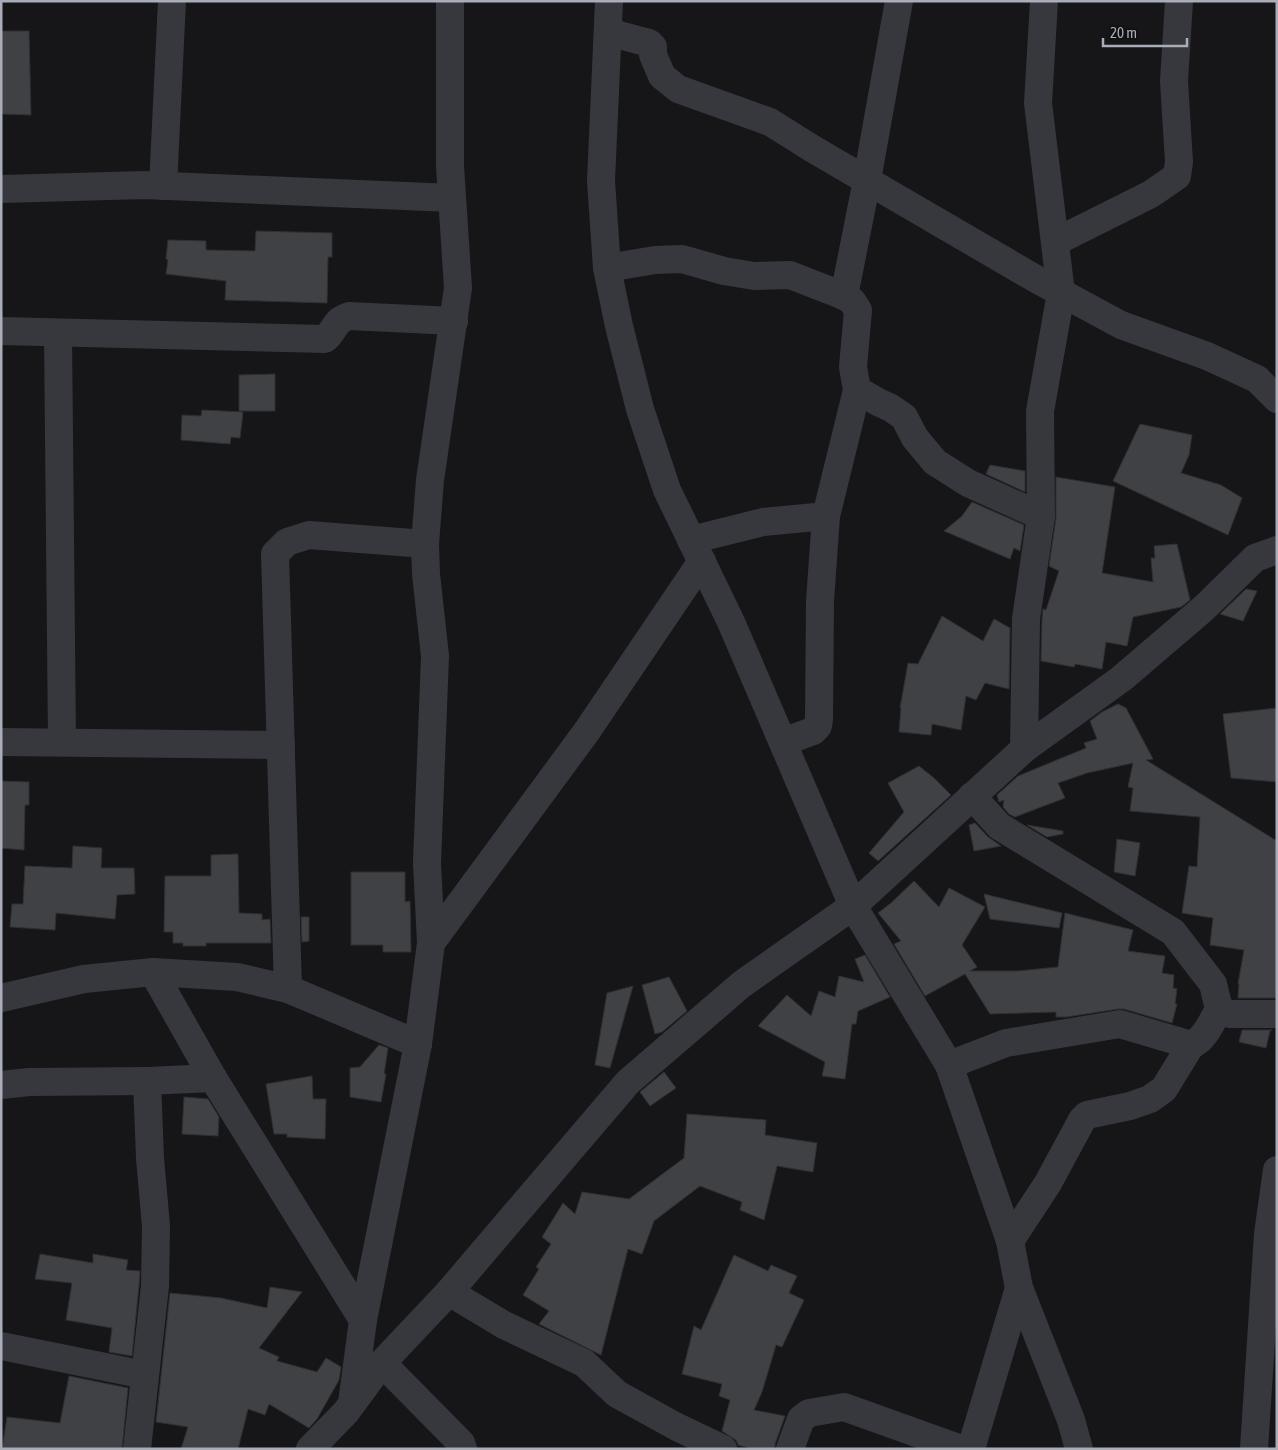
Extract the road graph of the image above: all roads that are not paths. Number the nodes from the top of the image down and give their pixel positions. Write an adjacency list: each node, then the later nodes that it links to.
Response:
1 (172, 1): 9 (street)
2 (450, 1): 11 (street)
3 (609, 1): 7 (street)
4 (899, 1): 8 (street)
5 (1044, 1): 12 (street)
6 (1179, 1): 12 (street)
7 (608, 32): 8 (street); 13 (street)
8 (867, 180): 14 (street); 15 (street)
9 (163, 186): 10 (street); 11 (street)
10 (1, 188)
11 (452, 198): 16 (street)
12 (1055, 242): 14 (street)
13 (607, 268): 15 (street); 24 (street)
14 (1061, 293): 20 (street); 22 (street)
15 (844, 296): 19 (street)
16 (454, 321): 18 (street); 23 (street)
17 (1, 331): 18 (street)
18 (58, 333): 27 (street)
19 (857, 390): 21 (street); 22 (street)
20 (1277, 399)
21 (826, 516): 24 (street); 28 (street)
22 (1041, 516): 30 (street)
23 (425, 544): 29 (street); 33 (street)
24 (697, 550): 28 (street); 33 (street)
25 (1277, 550): 30 (street)
26 (1, 742): 27 (street)
27 (62, 742): 29 (street)
28 (783, 742): 32 (street)
29 (281, 744): 35 (street)
30 (1024, 749): 31 (street)
31 (972, 796): 32 (street); 37 (street)
32 (853, 906): 41 (street); 48 (street)
33 (431, 942): 39 (street)
34 (153, 972): 35 (street); 36 (street); 42 (street)
35 (288, 990): 39 (street)
36 (1, 998)
37 (1219, 1009): 38 (street); 40 (street)
38 (1277, 1014)
39 (418, 1044): 49 (street)
40 (1191, 1045): 41 (street); 46 (street)
41 (949, 1065): 46 (street)
42 (213, 1078): 43 (street); 49 (street)
43 (147, 1081): 44 (street); 52 (street)
44 (1, 1085)
45 (1277, 1170): 53 (street)
46 (1010, 1241): 47 (street)
47 (1019, 1288): 61 (street); 62 (street)
48 (449, 1292): 51 (street); 58 (street)
49 (364, 1320): 54 (street)
50 (1, 1346): 52 (street)
51 (382, 1363): 54 (street); 57 (street)
52 (145, 1376): 55 (street)
53 (1267, 1388): 63 (street)
54 (352, 1403): 56 (street)
55 (138, 1449)
56 (310, 1449)
57 (463, 1449)
58 (723, 1449)
59 (790, 1449): 60 (street)
60 (961, 1449)
61 (971, 1449)
62 (1079, 1449)
63 (1254, 1449)

